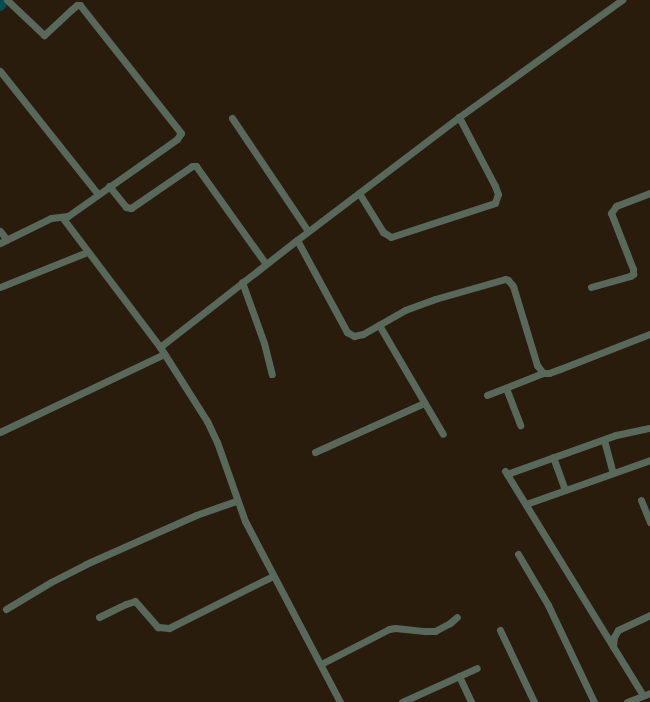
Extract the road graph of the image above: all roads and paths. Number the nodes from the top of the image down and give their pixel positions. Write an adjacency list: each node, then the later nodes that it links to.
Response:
1 (7, 0): 6 (street)
2 (622, 0): 5 (street)
3 (0, 71): 7 (street)
4 (232, 118): 12 (street)
5 (459, 118): 8 (street); 8 (street)
6 (109, 186): 7 (street); 16 (street)
7 (98, 193): 10 (street)
8 (359, 193): 12 (street)
9 (650, 193): 19 (street)
10 (62, 217): 14 (street); 15 (street)
11 (0, 232): 14 (street)
12 (308, 232): 13 (street)
13 (297, 240): 16 (street); 20 (street)
14 (3, 241)
15 (87, 252): 18 (street); 22 (street)
16 (266, 264): 17 (street)
17 (242, 282): 22 (street); 25 (street)
18 (0, 287)
19 (592, 288)
20 (379, 326): 24 (street); 28 (street)
21 (650, 334): 24 (street)
22 (160, 347): 23 (street)
23 (164, 354): 31 (street); 40 (street)
24 (543, 373): 26 (street)
25 (272, 374)
26 (506, 388): 27 (street); 29 (street)
27 (487, 395)
28 (424, 403): 32 (street); 34 (street)
29 (520, 425)
30 (648, 428): 33 (street)
31 (0, 432)
32 (443, 434)
33 (604, 440): 35 (street); 37 (street)
34 (315, 452)
35 (553, 457): 38 (street); 41 (street)
36 (650, 460): 37 (street)
37 (613, 473): 38 (street)
38 (564, 490): 41 (street)
39 (641, 500): 42 (street)
40 (236, 501): 44 (street); 45 (street)
41 (526, 504): 50 (street)
42 (650, 522)
43 (518, 554): 59 (street)
44 (273, 576): 47 (street); 51 (street)
45 (6, 609)
46 (650, 615): 50 (street)
47 (99, 617)
48 (457, 617): 51 (street)
49 (500, 630): 58 (street)
50 (613, 646): 54 (street)
51 (321, 664): 56 (street)
52 (477, 668): 53 (street)
53 (459, 676): 55 (street); 57 (street)
54 (647, 694): 60 (street)
55 (404, 701)
56 (340, 702)
57 (470, 702)
58 (534, 702)
59 (594, 702)
60 (627, 702)

